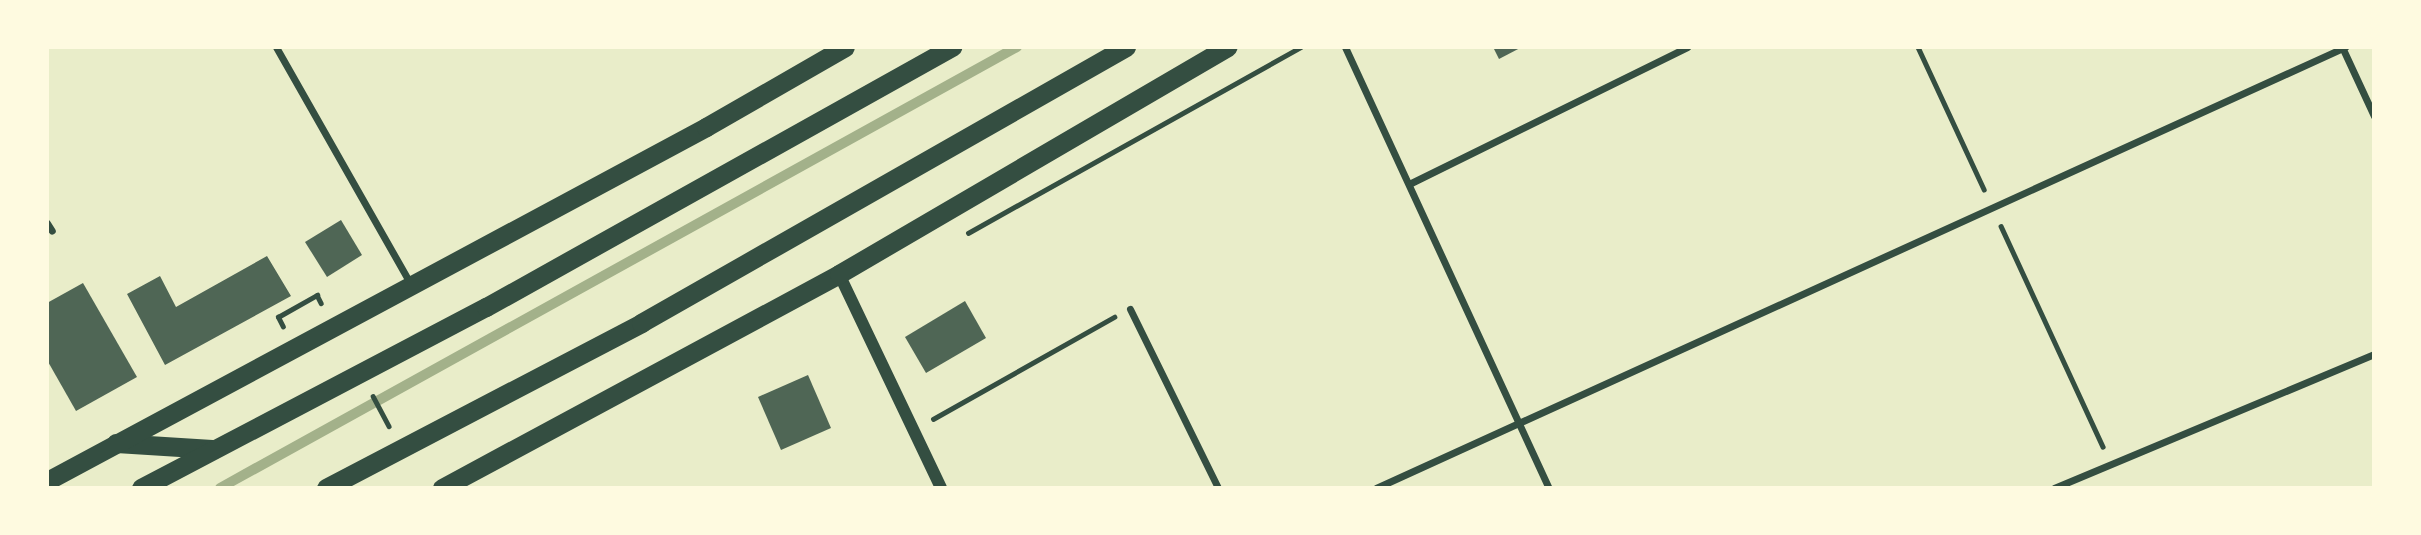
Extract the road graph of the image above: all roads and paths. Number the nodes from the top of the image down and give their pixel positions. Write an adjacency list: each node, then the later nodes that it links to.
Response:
1 (276, 47): 16 (street)
2 (845, 47): 16 (highway)
3 (1126, 47): 28 (highway)
4 (1227, 47): 15 (highway)
5 (1345, 47): 11 (street)
6 (1687, 47): 11 (street)
7 (1918, 47): 12 (path)
8 (2343, 48): 10 (street); 12 (street)
9 (945, 50): 24 (highway)
10 (2374, 116)
11 (1409, 184): 21 (street)
12 (1991, 205): 21 (street); 25 (path)
13 (47, 223): 14 (street)
14 (51, 231)
15 (839, 274): 22 (street); 29 (highway)
16 (411, 285): 23 (highway)
17 (317, 295): 19 (path)
18 (1130, 309): 22 (path); 31 (street)
19 (278, 317)
20 (2374, 354): 25 (street)
21 (1519, 422): 32 (street); 33 (street)
22 (914, 430): 30 (street)
23 (116, 443): 24 (highway); 26 (highway)
24 (213, 449): 27 (highway)
25 (2110, 463): 34 (street)
26 (47, 481)
27 (141, 488)
28 (326, 488)
29 (443, 488)
30 (941, 488)
31 (1218, 488)
32 (1376, 488)
33 (1549, 488)
34 (2054, 488)

